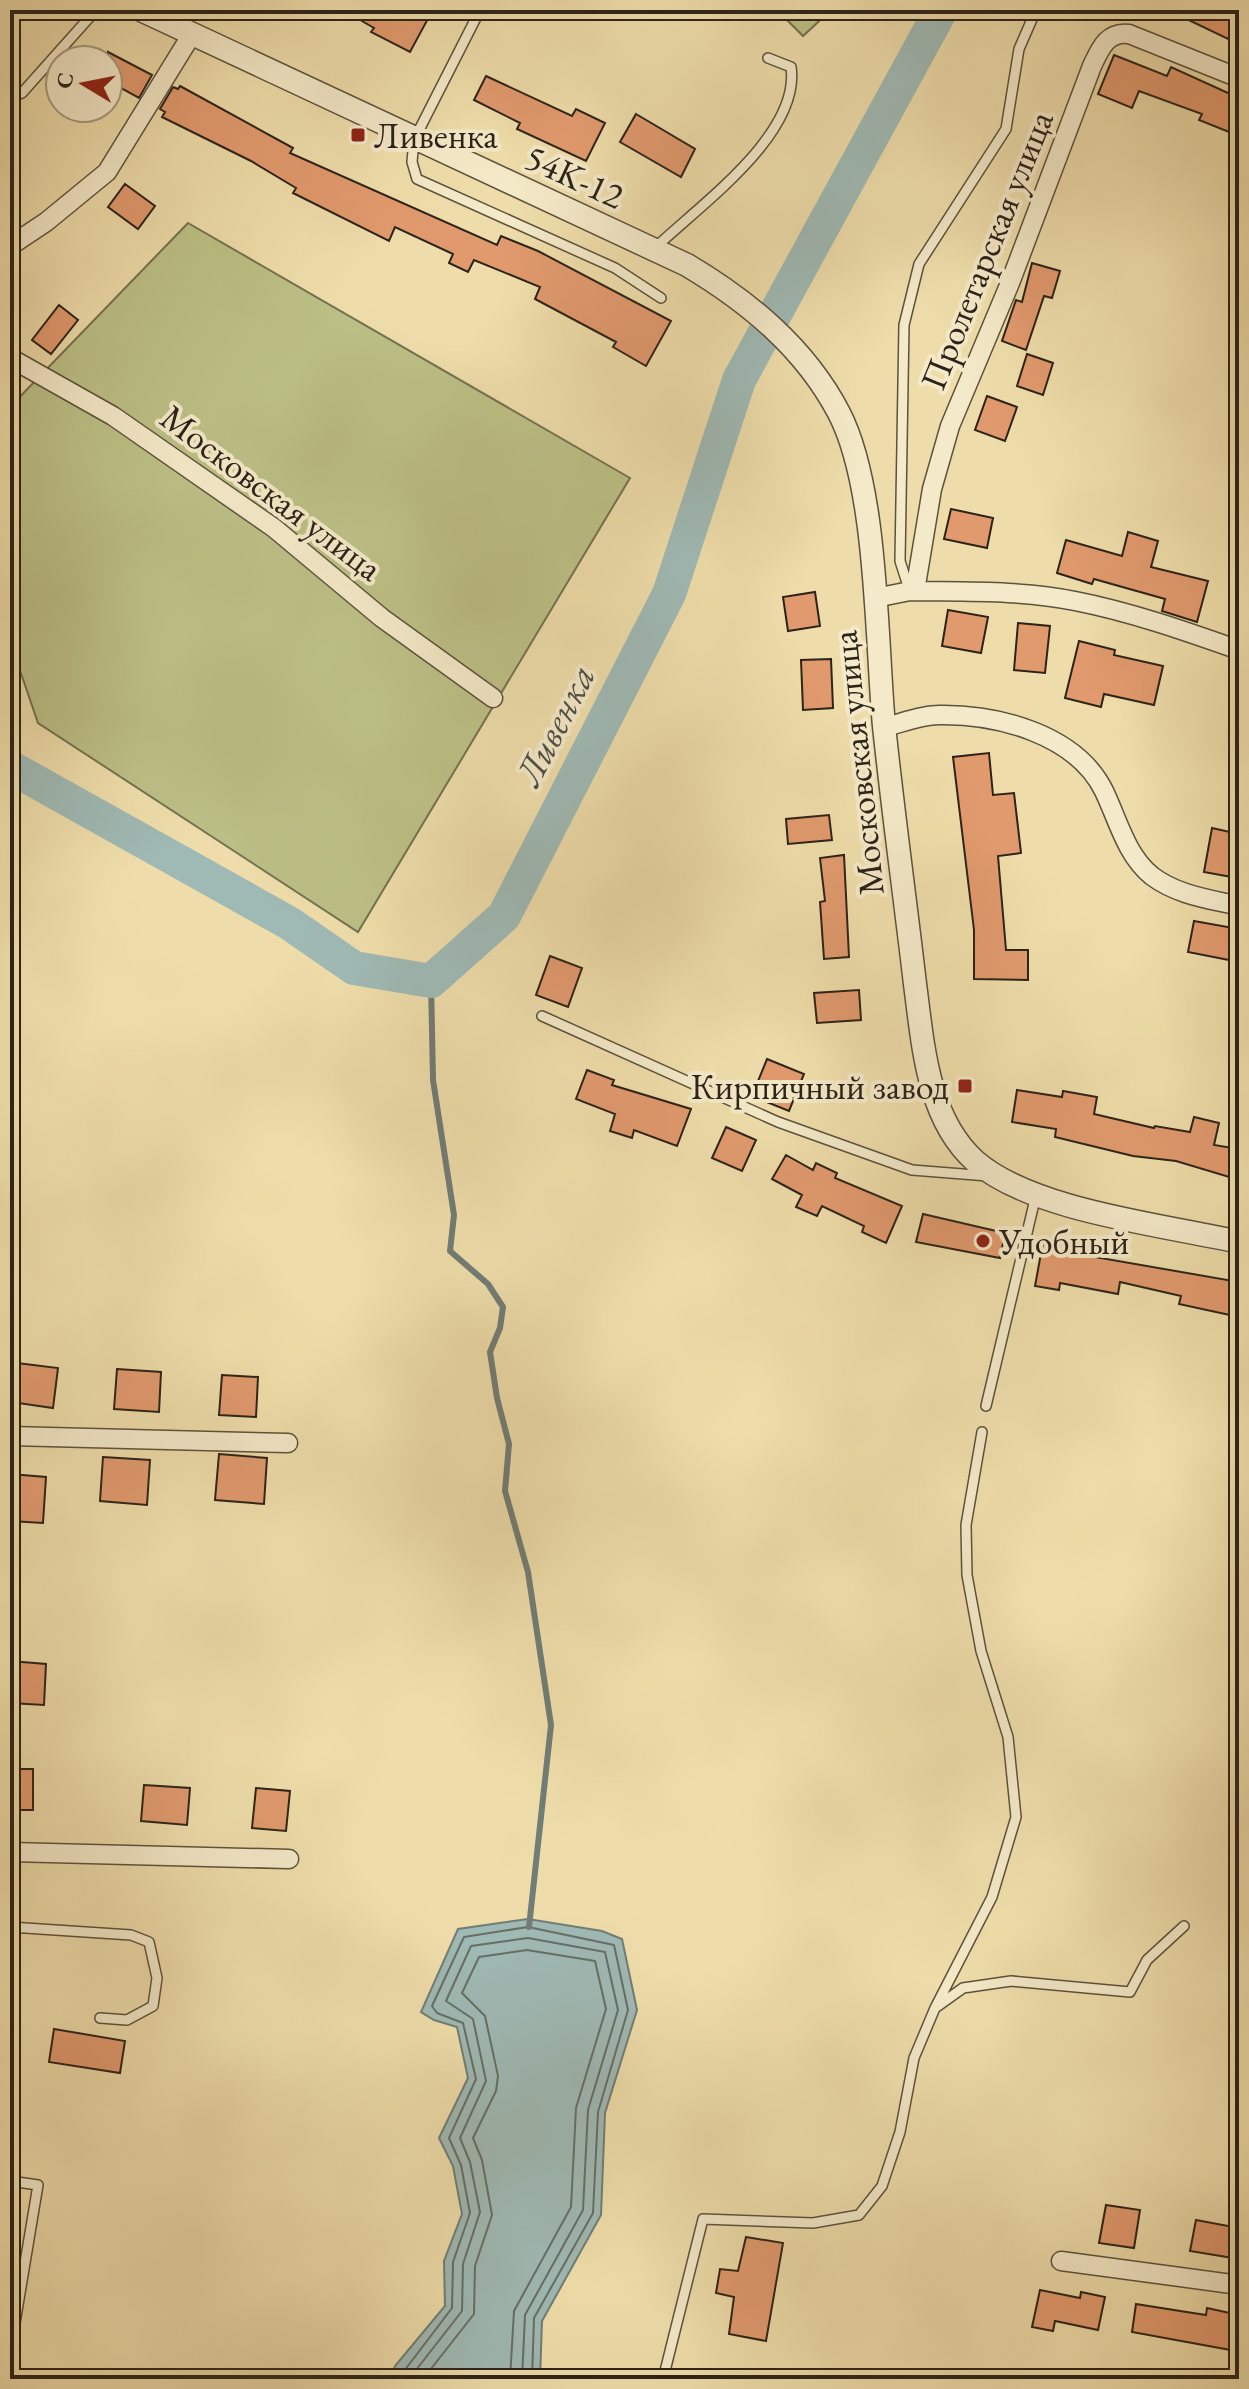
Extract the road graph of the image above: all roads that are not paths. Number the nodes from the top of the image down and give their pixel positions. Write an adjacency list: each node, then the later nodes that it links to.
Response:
1 (96, 10): 8 (lane)
2 (141, 10): 5 (street, 54K-12)
3 (480, 10): 9 (lane)
4 (1036, 10): 15 (lane)
5 (192, 34): 9 (street, 54K-12); 10 (street)
6 (768, 58): 11 (lane)
7 (1239, 78): 15 (street, Пролетарская улица)
8 (10, 97)
9 (414, 140): 11 (street, 54K-12); 12 (lane)
10 (10, 246)
11 (653, 249): 13 (street, 54K-12)
12 (661, 298)
13 (786, 339): 16 (street, Московская улица)
14 (10, 349): 18 (street, Московская улица)
15 (910, 591): 16 (street); 17 (street)
16 (875, 598): 19 (street, Московская улица)
17 (1239, 650)
18 (493, 698)
19 (885, 727): 20 (street); 22 (street, Московская улица)
20 (1239, 906)
21 (542, 1016): 22 (lane, Московская улица)
22 (995, 1177): 23 (street, Московская улица)
23 (1036, 1195): 24 (street, Московская улица); 25 (lane)
24 (1239, 1242)
25 (986, 1406)
26 (982, 1432): 33 (lane)
27 (10, 1436): 28 (street)
28 (288, 1443)
29 (10, 1852): 30 (street)
30 (289, 1859)
31 (1184, 1926): 33 (lane)
32 (10, 1927): 34 (lane)
33 (935, 2008): 39 (lane)
34 (100, 2018)
35 (10, 2181): 38 (lane)
36 (1061, 2261): 37 (street)
37 (1239, 2285)
38 (10, 2353)
39 (663, 2379)

